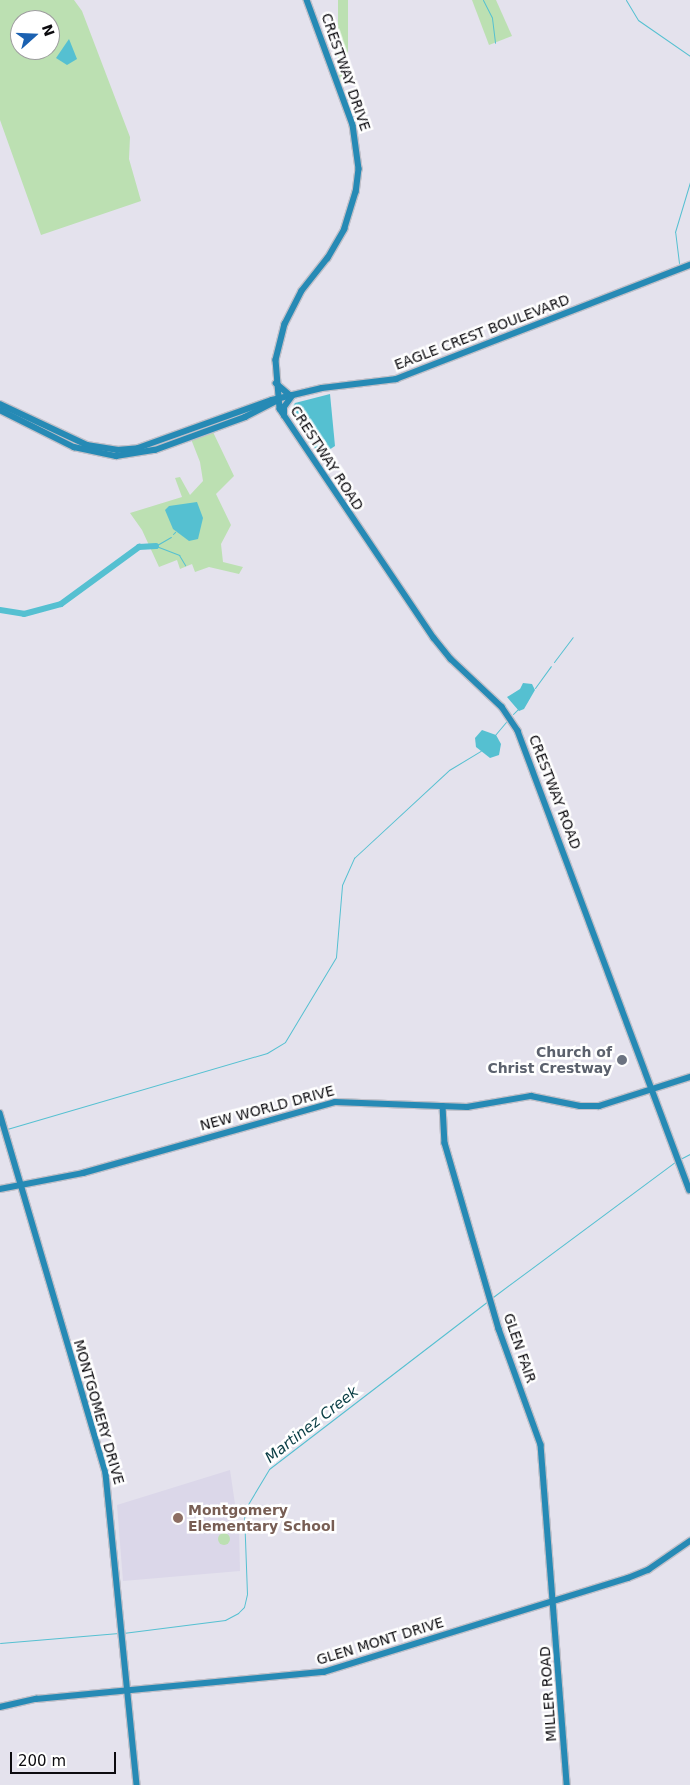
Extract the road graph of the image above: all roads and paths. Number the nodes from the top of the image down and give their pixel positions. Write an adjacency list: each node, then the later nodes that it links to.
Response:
1 (308, 0): 3 (main road, CRESTWAY DRIVE)
2 (690, 265): 4 (main road, EAGLE CREST BOULEVARD)
3 (275, 382): 4 (main road); 5 (main road, CRESTWAY DRIVE); 6 (main road)
4 (292, 396): 5 (main road, EAGLE CREST BOULEVARD); 10 (main road)
5 (277, 401): 6 (main road, EAGLE CREST BOULEVARD); 9 (main road, EAGLE CREST BOULEVARD); 10 (main road, CRESTWAY ROAD)
6 (266, 403): 7 (main road, EAGLE CREST BOULEVARD)
7 (0, 404)
8 (0, 410): 9 (main road, EAGLE CREST BOULEVARD)
9 (261, 410): 10 (main road)
10 (284, 419): 12 (main road, CRESTWAY ROAD)
11 (690, 1077): 12 (main road, NEW WORLD DRIVE)
12 (652, 1089): 13 (main road, NEW WORLD DRIVE); 17 (main road, CRESTWAY ROAD)
13 (443, 1106): 15 (main road, NEW WORLD DRIVE); 19 (main road, GLEN FAIR)
14 (0, 1113): 15 (main road, MONTGOMERY DRIVE)
15 (21, 1185): 16 (main road, NEW WORLD DRIVE); 20 (main road, MONTGOMERY DRIVE)
16 (0, 1189)
17 (690, 1190)
18 (690, 1541): 19 (main road, GLEN MONT DRIVE)
19 (554, 1601): 20 (main road, GLEN MONT DRIVE); 23 (main road, MILLER ROAD)
20 (127, 1690): 21 (main road, GLEN MONT DRIVE); 22 (main road, MONTGOMERY DRIVE)
21 (0, 1707)
22 (137, 1785)
23 (567, 1785)

